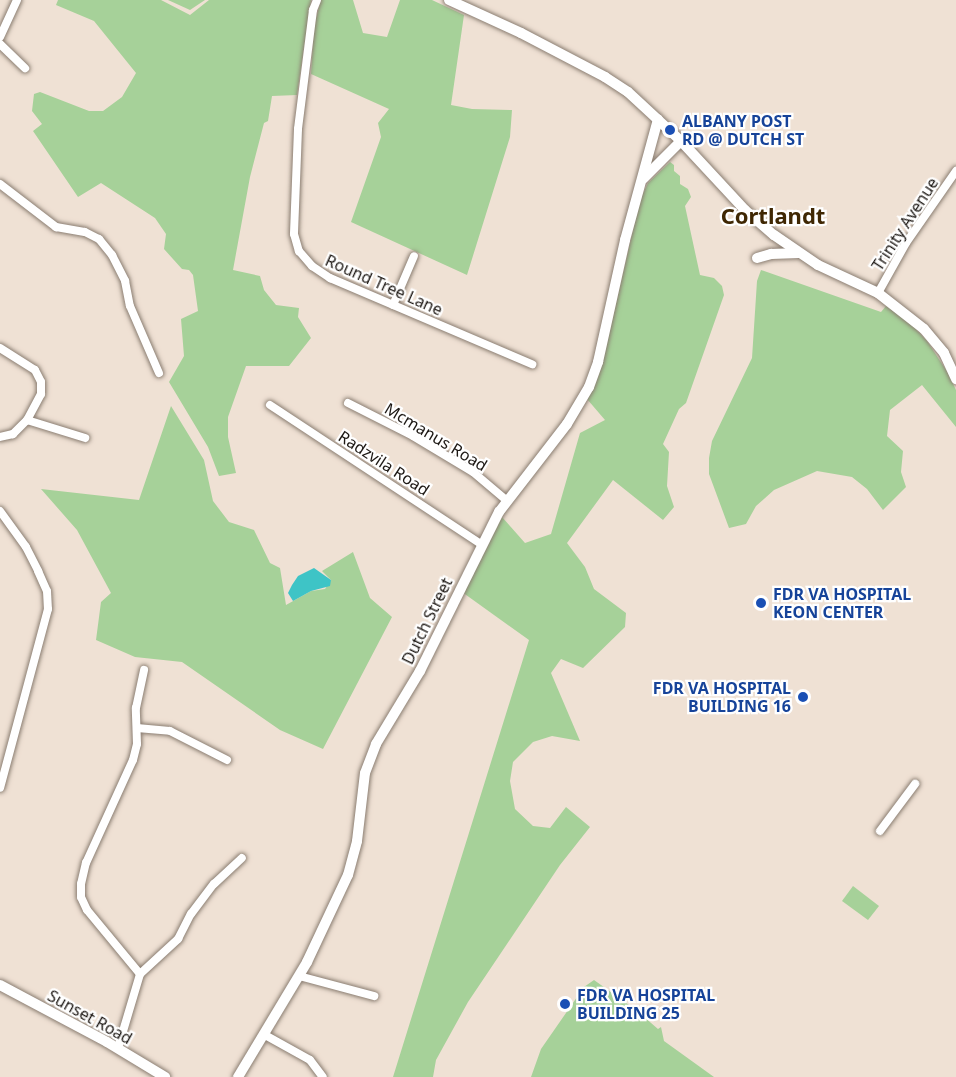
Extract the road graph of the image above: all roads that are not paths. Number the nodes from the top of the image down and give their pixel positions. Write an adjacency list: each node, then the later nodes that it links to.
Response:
1 (17, 0): 4 (street)
2 (317, 0): 16 (street, Round Tree Lane)
3 (449, 0): 7 (street)
4 (0, 37)
5 (0, 44): 6 (street)
6 (25, 68)
7 (658, 119): 8 (street); 10 (street, Dutch Street)
8 (681, 141): 10 (street); 12 (street)
9 (956, 171): 15 (street, Trinity Avenue)
10 (643, 179): 26 (street, Dutch Street)
11 (0, 184): 19 (street)
12 (800, 253): 14 (street); 15 (street)
13 (414, 256): 16 (street)
14 (757, 258)
15 (878, 293): 20 (street)
16 (393, 305): 18 (street, Round Tree Lane)
17 (0, 348): 23 (street)
18 (532, 364)
19 (159, 373)
20 (956, 379)
21 (348, 403): 26 (street, Mcmanus Road)
22 (270, 405): 28 (street, Radzvila Road)
23 (27, 420): 24 (street); 25 (street)
24 (0, 437)
25 (85, 438)
26 (506, 500): 28 (street, Dutch Street)
27 (0, 511): 33 (street)
28 (481, 544): 37 (street, Dutch Street)
29 (144, 670): 30 (street)
30 (137, 728): 31 (street); 36 (street)
31 (227, 760)
32 (915, 784): 34 (street)
33 (0, 785)
34 (880, 831)
35 (242, 858): 36 (street)
36 (140, 974): 41 (street)
37 (299, 976): 39 (street); 40 (street, Dutch Street)
38 (0, 985): 41 (street, Sunset Road)
39 (374, 996)
40 (265, 1035): 43 (street, Dutch Street); 44 (street)
41 (118, 1048): 42 (street, Sunset Road)
42 (165, 1077)
43 (238, 1077)
44 (323, 1077)

